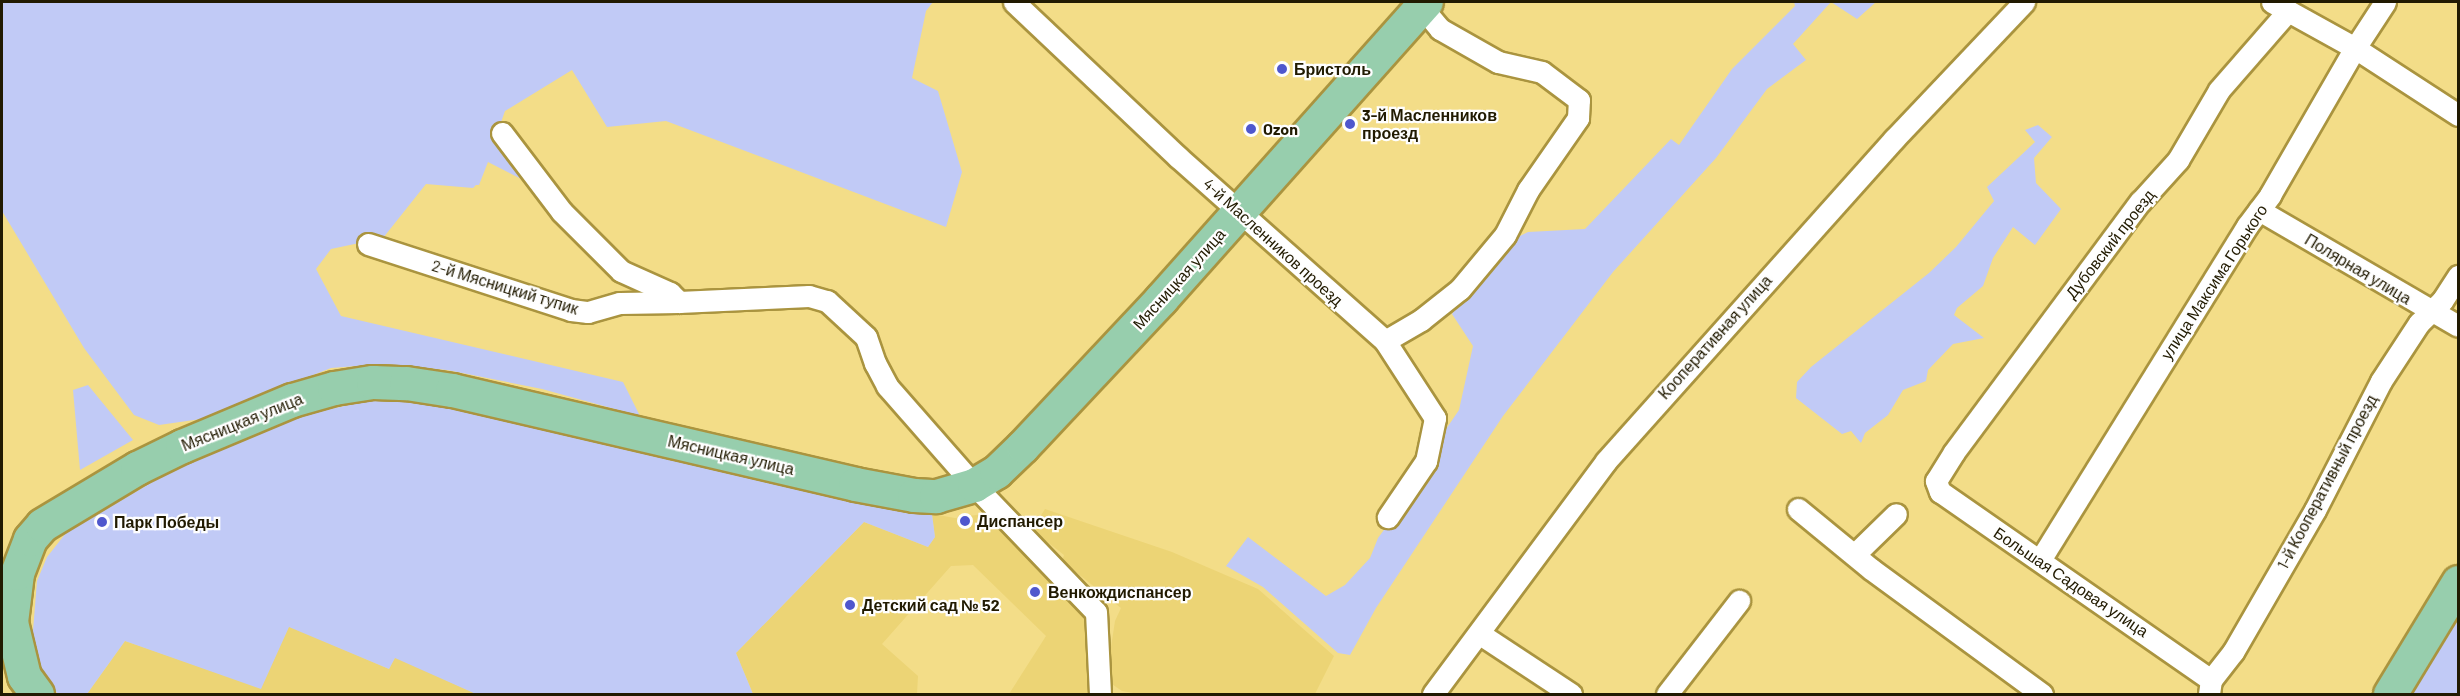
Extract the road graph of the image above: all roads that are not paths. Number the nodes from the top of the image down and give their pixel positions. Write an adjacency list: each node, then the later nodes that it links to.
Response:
1 (1014, 2): 10 (street, 4-й Масленников проезд)
2 (2024, 2): 26 (street, Кооперативная улица)
3 (2385, 2): 6 (street, улица Максима Горького)
4 (1424, 4): 10 (main road, Мясницкая улица); 16 (street)
5 (2280, 6): 6 (street); 17 (street, Дубовский проезд)
6 (2355, 48): 7 (street); 9 (street, улица Максима Горького)
7 (2458, 115)
8 (502, 133): 13 (street)
9 (2259, 210): 14 (street, Полярная улица); 23 (street, улица Максима Горького)
10 (1239, 213): 16 (street, 4-й Масленников проезд); 18 (main road, Мясницкая улица)
11 (368, 244): 13 (street, 2-й Мясницкий тупик)
12 (2458, 276): 14 (street, 1-й Кооперативный проезд)
13 (679, 302): 18 (street, 2-й Мясницкий тупик)
14 (2431, 312): 15 (street, Полярная улица); 27 (street, 1-й Кооперативный проезд)
15 (2458, 326)
16 (1385, 341): 21 (street, 4-й Масленников проезд)
17 (1936, 481): 23 (street, Большая Садовая улица)
18 (974, 485): 28 (main road, Мясницкая улица); 29 (street, 2-й Мясницкий тупик)
19 (1798, 509): 22 (street)
20 (1896, 514): 22 (street)
21 (1388, 517)
22 (1855, 554): 33 (street)
23 (2040, 560): 27 (street, Большая Садовая улица)
24 (2458, 582): 34 (main road)
25 (1739, 601): 32 (street)
26 (1480, 634): 30 (street, Кооперативная улица); 31 (street)
27 (2210, 687)
28 (37, 694)
29 (1100, 694)
30 (1433, 694)
31 (1571, 694)
32 (1667, 694)
33 (2042, 694)
34 (2390, 694)

